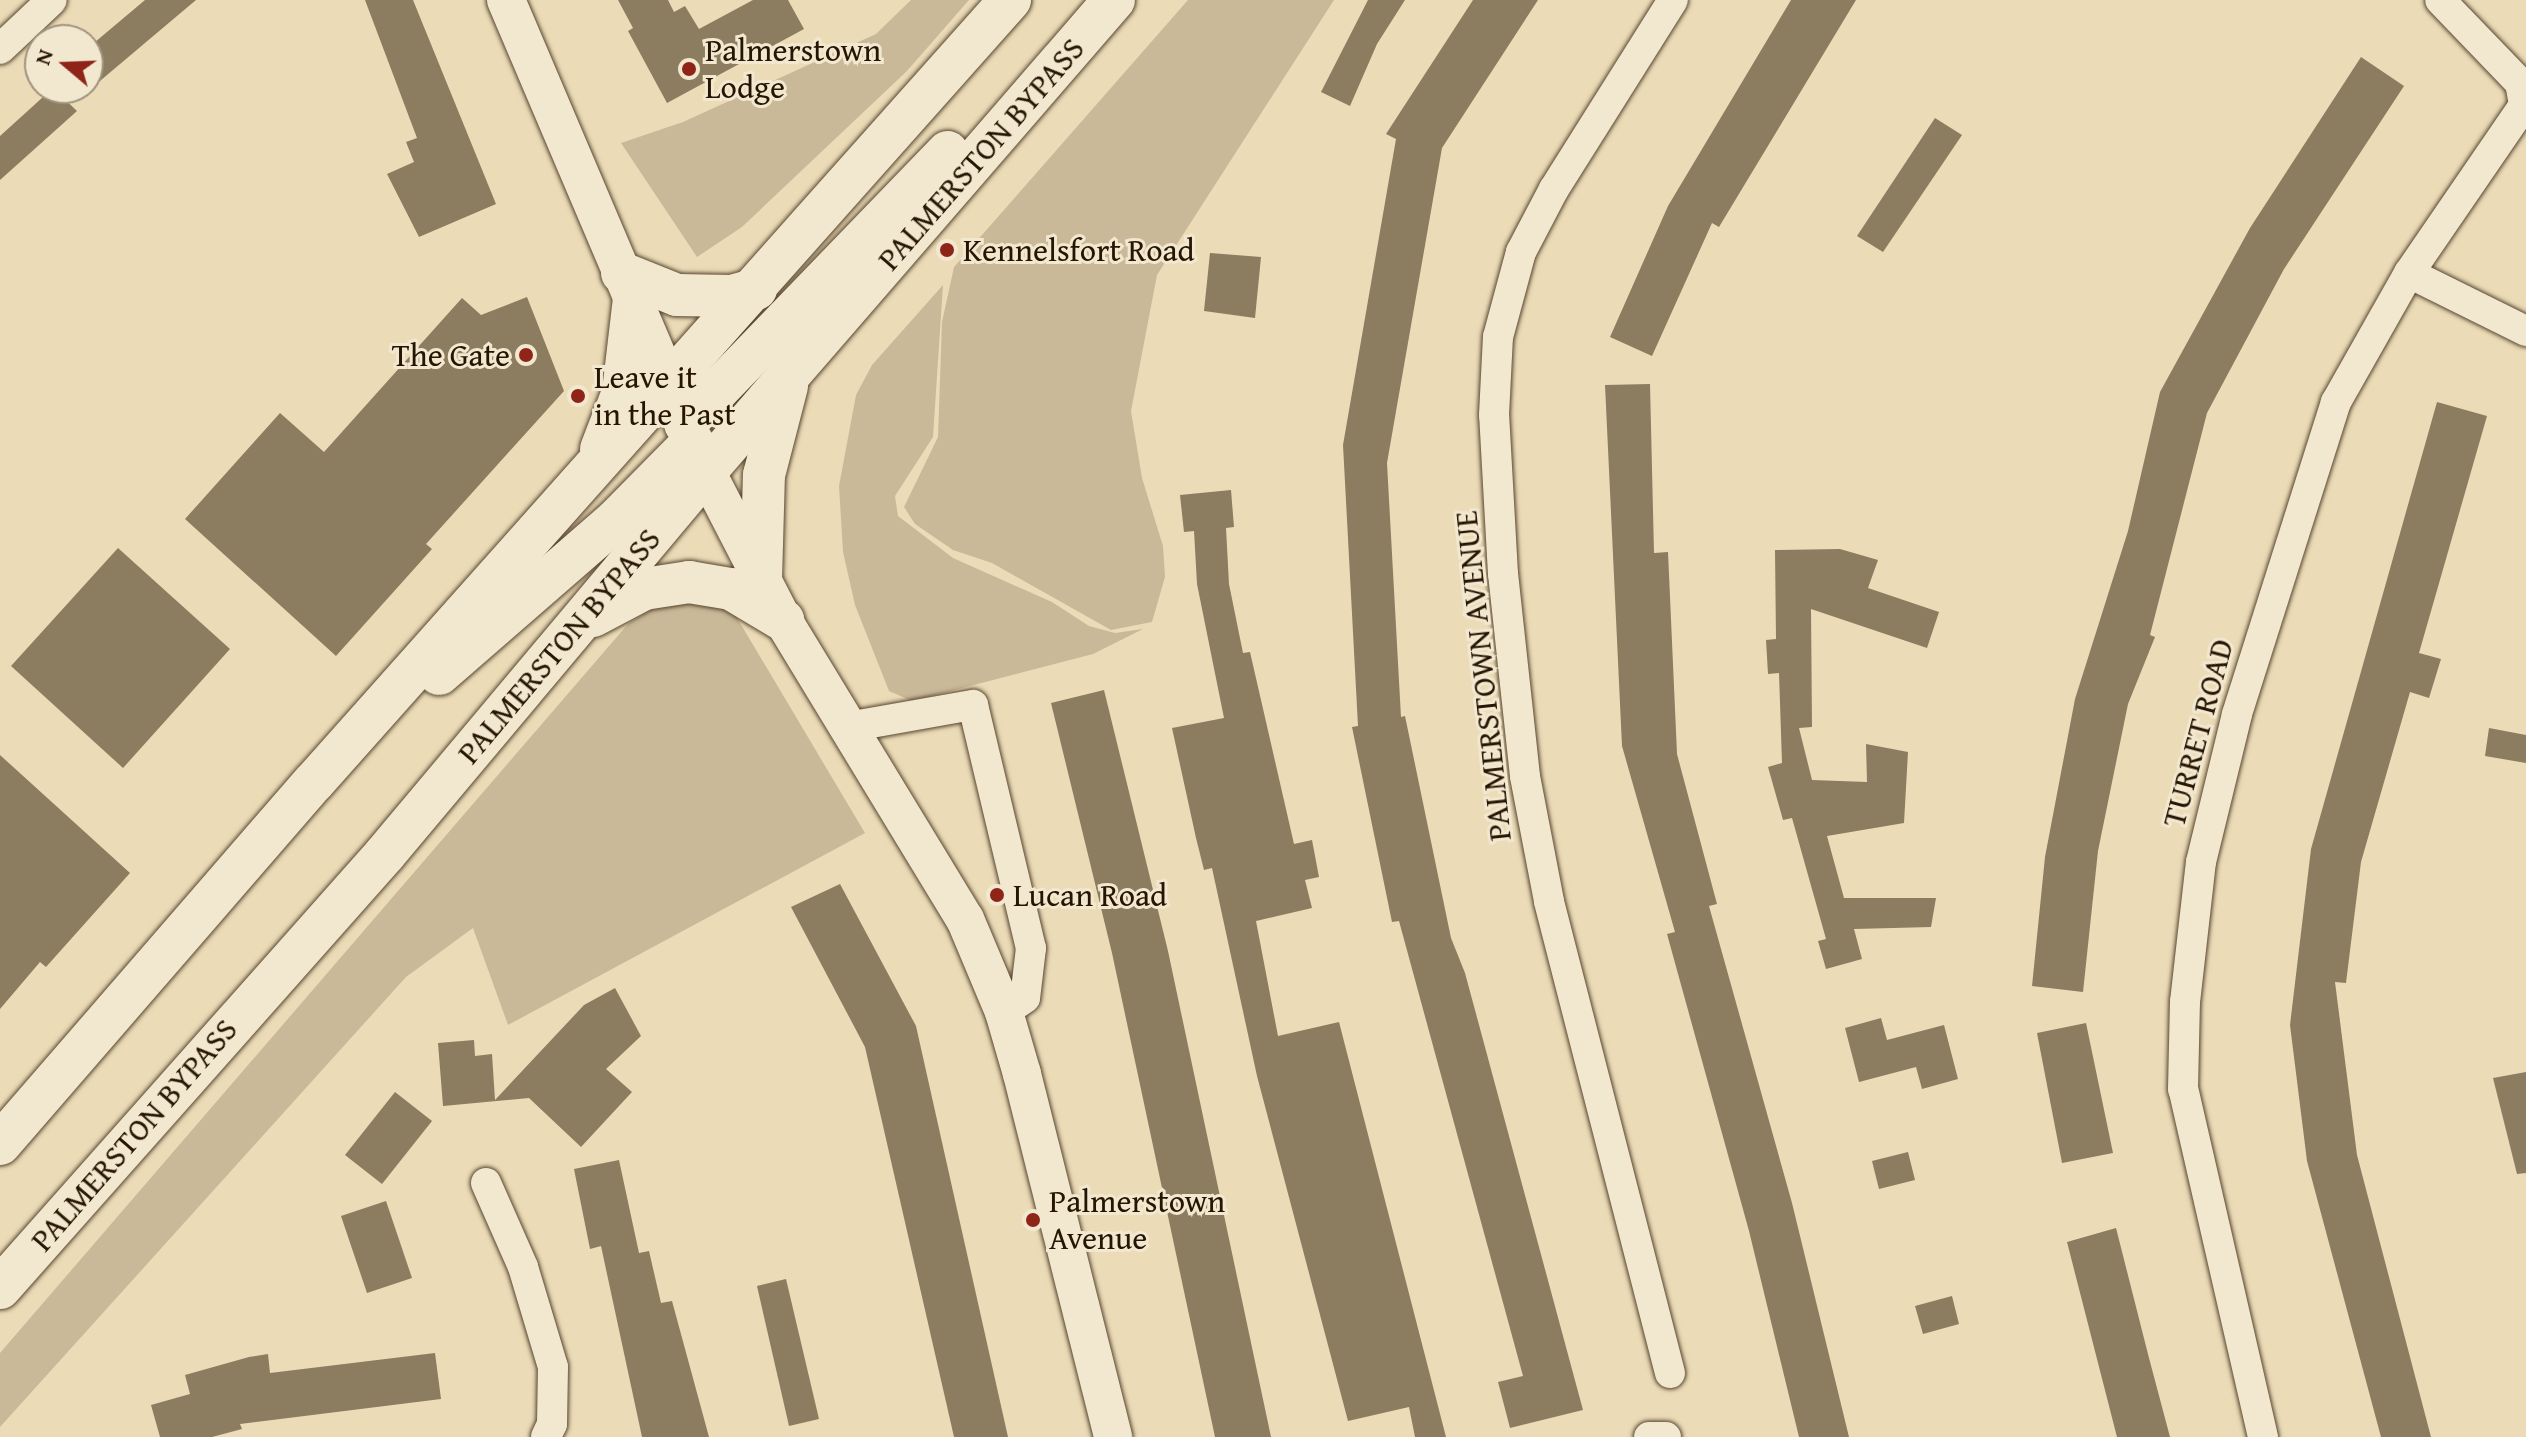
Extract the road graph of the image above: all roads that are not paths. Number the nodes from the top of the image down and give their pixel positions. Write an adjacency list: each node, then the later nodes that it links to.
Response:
1 (52, 0): 7 (street)
2 (506, 0): 9 (street)
3 (1010, 0): 10 (main road)
4 (1114, 0): 12 (main road, PALMERSTON BYPASS); 14 (main road)
5 (1673, 0): 25 (street, PALMERSTOWN AVENUE)
6 (2440, 0): 8 (street, TURRET ROAD)
7 (0, 49)
8 (2409, 273): 11 (street); 30 (street, TURRET ROAD)
9 (628, 286): 10 (main road); 13 (street); 15 (main road)
10 (756, 289): 13 (main road)
11 (2526, 331)
12 (794, 371): 14 (main road, PALMERSTON BYPASS); 16 (main road)
13 (670, 384): 14 (street); 15 (main road)
14 (695, 446): 16 (street); 18 (main road, PALMERSTON BYPASS); 20 (main road)
15 (587, 479): 20 (main road)
16 (761, 580): 17 (street)
17 (783, 620): 18 (main road); 19 (street)
18 (569, 633): 24 (main road, PALMERSTON BYPASS)
19 (848, 727): 21 (street); 21 (street)
20 (314, 782): 22 (main road)
21 (1004, 1012): 27 (street)
22 (0, 1144)
23 (486, 1183): 26 (street)
24 (0, 1288)
25 (1670, 1373)
26 (546, 1437)
27 (1113, 1437)
28 (1649, 1437): 29 (street)
29 (1666, 1437)
30 (2263, 1437)

